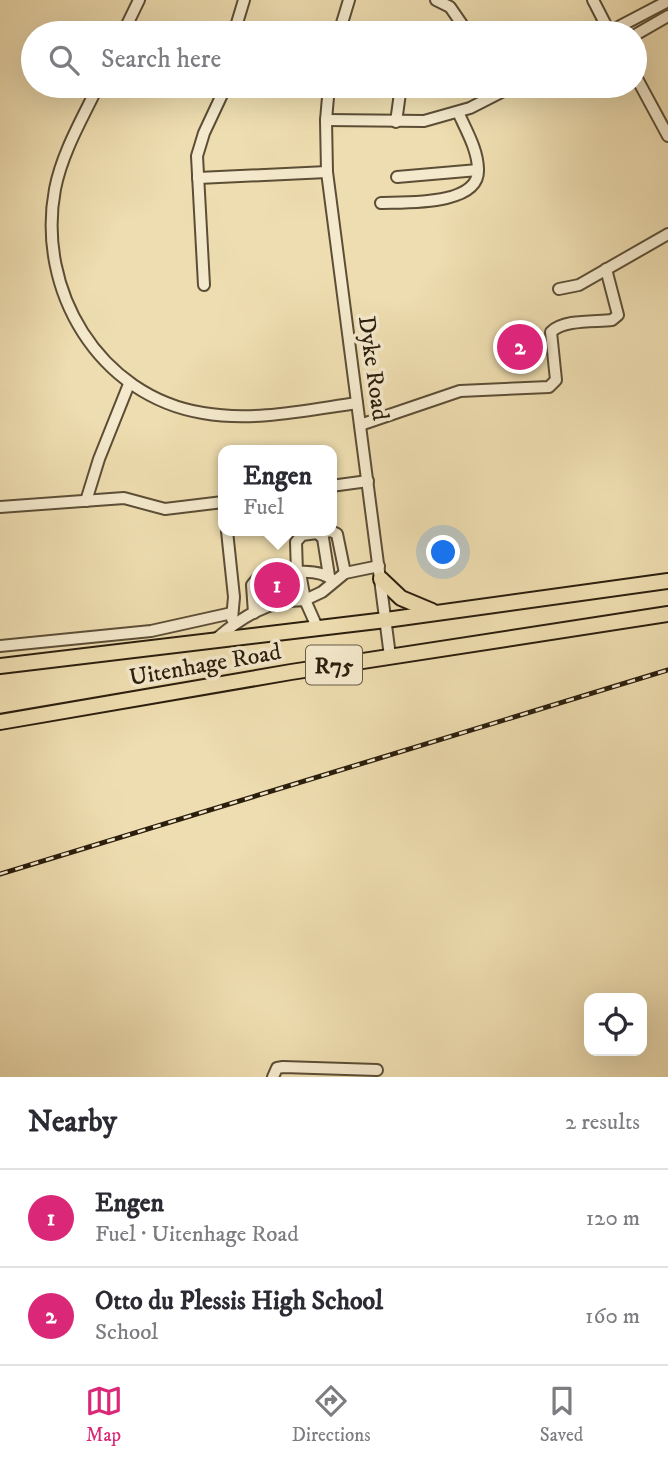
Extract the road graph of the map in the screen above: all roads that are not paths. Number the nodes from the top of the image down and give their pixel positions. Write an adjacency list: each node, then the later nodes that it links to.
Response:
1 (139, 0): 8 (street)
2 (244, 0): 9 (street)
3 (349, 0): 10 (street)
4 (436, 0): 11 (street)
5 (593, 0): 12 (street)
6 (668, 1): 13 (street)
7 (668, 16): 14 (street)
8 (129, 21)
9 (238, 21)
10 (343, 21)
11 (460, 21)
12 (603, 21)
13 (631, 21)
14 (647, 28)
15 (647, 96): 24 (street)
16 (93, 98): 34 (street)
17 (221, 98): 28 (street)
18 (328, 98): 22 (street, Dyke Road)
19 (399, 98): 23 (street)
20 (488, 98): 21 (street)
21 (458, 112): 23 (street); 25 (street)
22 (326, 120): 23 (street); 26 (street, Dyke Road)
23 (396, 122)
24 (667, 130)
25 (478, 170): 27 (street); 29 (street)
26 (327, 172): 28 (street); 35 (street, Dyke Road)
27 (397, 177)
28 (198, 178): 32 (street)
29 (381, 203)
30 (668, 234): 31 (street)
31 (606, 269): 33 (street); 36 (street)
32 (204, 285)
33 (559, 289)
34 (129, 384): 35 (street); 39 (street)
35 (357, 403): 36 (street, Dyke Road)
36 (360, 425): 37 (street, Dyke Road)
37 (368, 481): 38 (street); 48 (street, Dyke Road)
38 (337, 485)
39 (86, 501): 40 (street); 41 (street)
40 (218, 503)
41 (0, 507)
42 (337, 534): 47 (street)
43 (228, 536): 53 (street)
44 (301, 536): 46 (street)
45 (321, 536): 49 (street)
46 (299, 573): 49 (street); 51 (street); 54 (street)
47 (345, 573): 48 (street); 49 (street)
48 (380, 573): 52 (main road); 56 (street, Dyke Road)
49 (331, 579): 51 (street)
50 (668, 581): 52 (main road, Uitenhage Road / R75)
51 (305, 600): 54 (street); 58 (street)
52 (437, 612): 56 (main road, Uitenhage Road / R75)
53 (232, 613): 57 (street); 60 (street)
54 (254, 613): 57 (street)
55 (668, 614): 61 (main road, Uitenhage Road / R75)
56 (386, 620): 58 (main road, Uitenhage Road / R75); 61 (street, Dyke Road)
57 (232, 626): 59 (street)
58 (317, 627): 59 (main road, Uitenhage Road / R75)
59 (216, 639): 62 (main road, Uitenhage Road / R75)
60 (0, 646)
61 (390, 656): 63 (main road, Uitenhage Road / R75)
62 (0, 666)
63 (0, 722)
64 (377, 1070): 65 (street)
65 (322, 1072): 66 (street)
66 (273, 1077)

